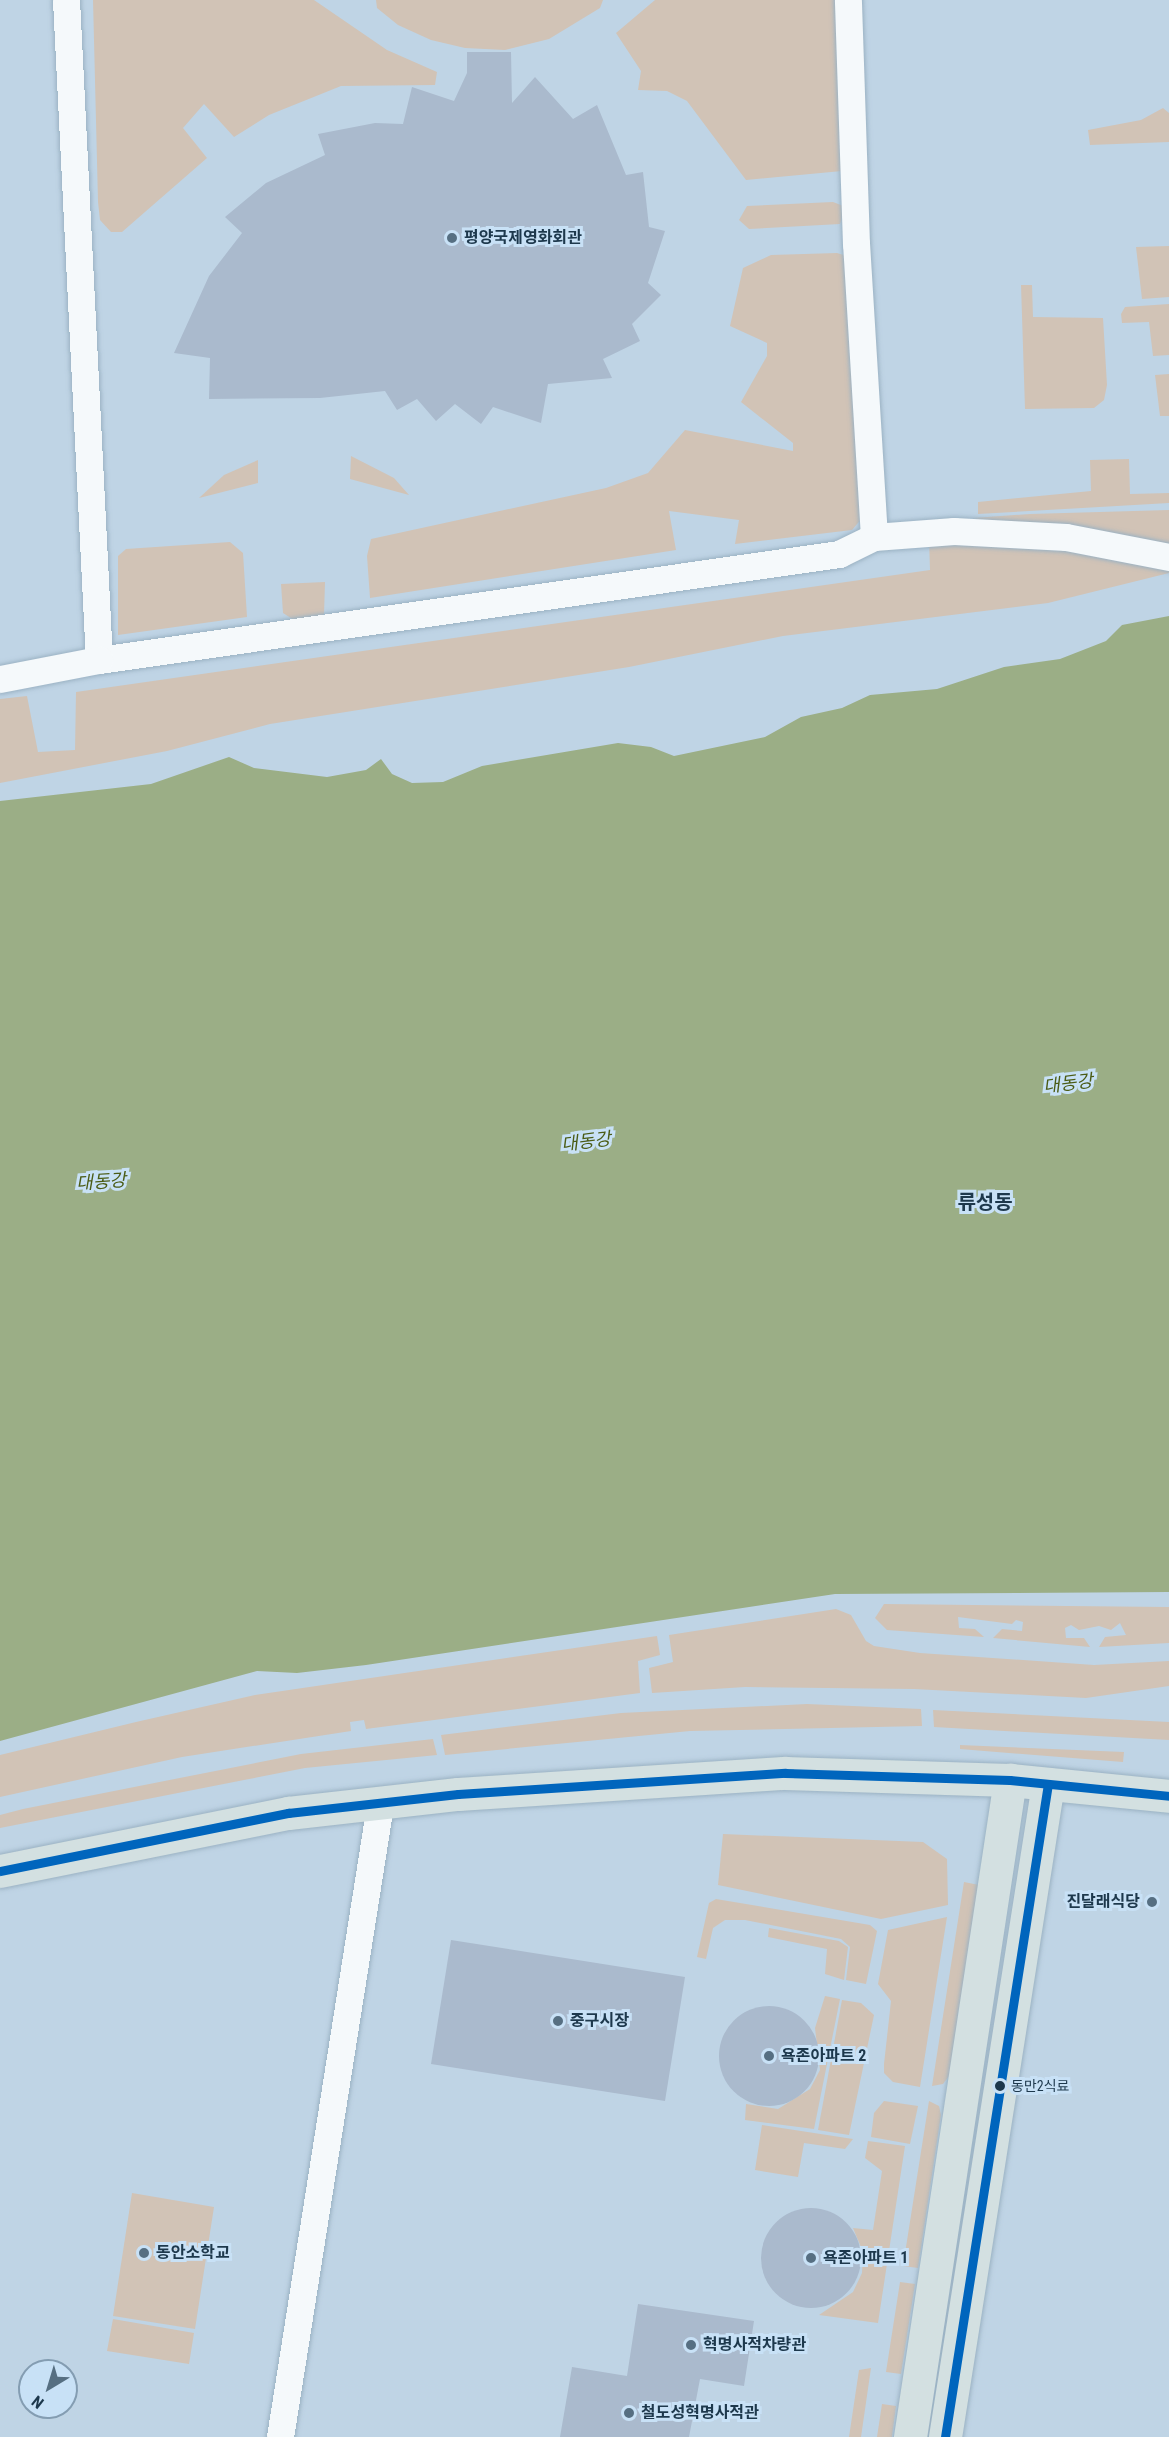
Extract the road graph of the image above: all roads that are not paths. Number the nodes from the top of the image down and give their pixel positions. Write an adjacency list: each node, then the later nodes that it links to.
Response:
1 (66, 0): 5 (street)
2 (848, 0): 3 (street)
3 (874, 537): 4 (street); 5 (street)
4 (1169, 557)
5 (99, 660): 6 (street)
6 (0, 679)
7 (1010, 1780): 8 (main road); 10 (main road); 13 (main road)
8 (1048, 1784): 9 (main road); 14 (main road)
9 (1169, 1796)
10 (380, 1805): 11 (main road); 12 (street)
11 (0, 1871)
12 (280, 2437)
13 (910, 2437)
14 (945, 2437)

